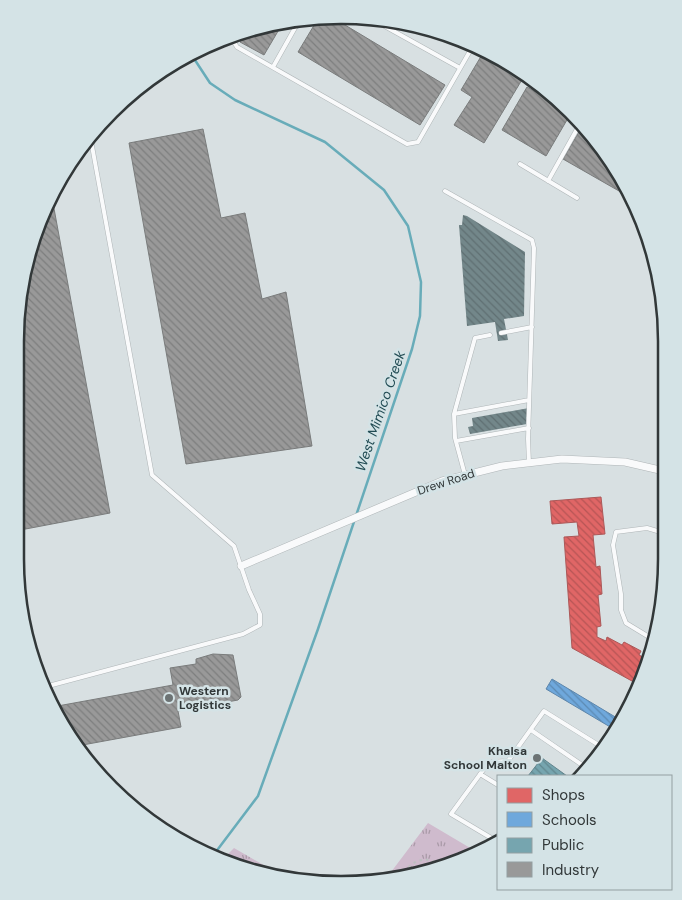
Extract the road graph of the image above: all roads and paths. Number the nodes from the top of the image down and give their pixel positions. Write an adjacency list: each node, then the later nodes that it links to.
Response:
1 (296, 27): 5 (lane)
2 (386, 27): 6 (lane)
3 (234, 43): 5 (lane)
4 (470, 51): 6 (lane)
5 (273, 67): 6 (lane)
6 (460, 68)
7 (577, 129): 10 (lane)
8 (92, 145): 24 (lane)
9 (520, 164): 10 (lane)
10 (548, 180): 12 (lane)
11 (446, 191): 13 (lane)
12 (577, 198)
13 (532, 328): 14 (lane); 16 (lane)
14 (501, 333)
15 (490, 335): 17 (lane)
16 (530, 400): 17 (lane); 18 (lane)
17 (454, 414): 19 (lane)
18 (529, 428): 19 (lane); 20 (lane)
19 (456, 442): 22 (lane)
20 (530, 463): 21 (street, Drew Road); 22 (street, Drew Road)
21 (658, 470)
22 (465, 475): 24 (street, Drew Road)
23 (658, 531): 25 (lane)
24 (241, 566): 26 (lane)
25 (648, 636)
26 (52, 685)
27 (531, 730): 28 (lane); 29 (lane); 30 (lane)
28 (598, 745)
29 (582, 765)
30 (480, 774): 31 (lane); 32 (lane)
31 (497, 784)
32 (492, 838)
33 (436, 861): 34 (path)
34 (406, 869)

